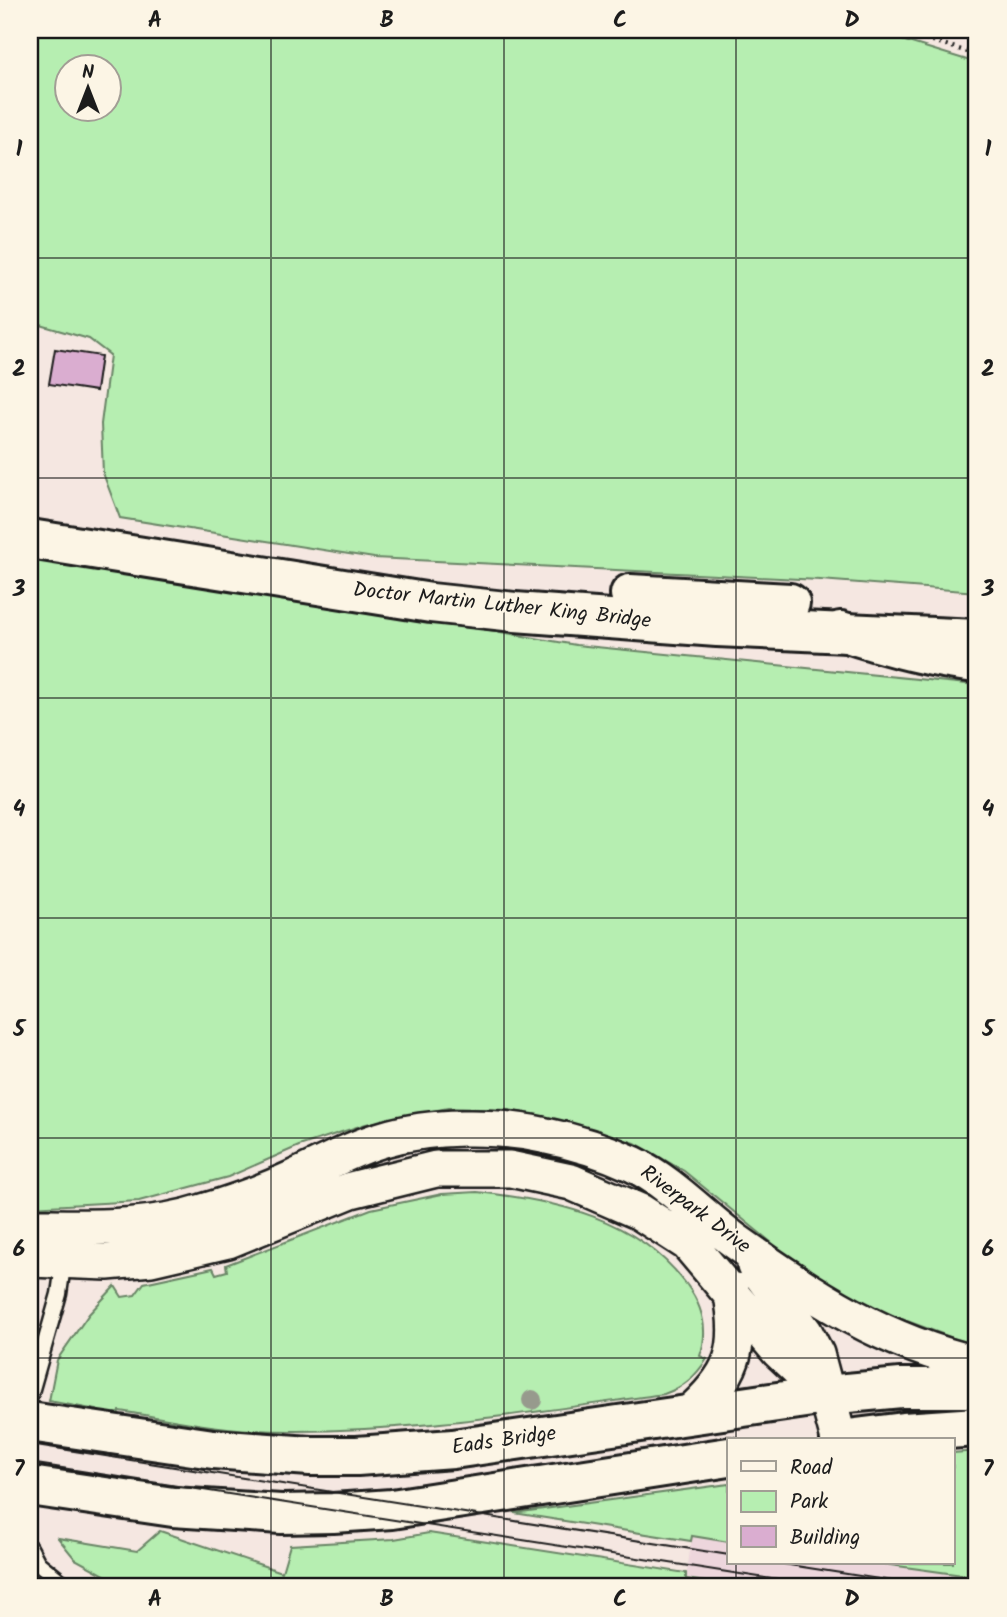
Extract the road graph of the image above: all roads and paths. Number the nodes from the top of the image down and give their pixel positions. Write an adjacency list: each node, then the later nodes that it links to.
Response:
1 (898, 30): 2 (path)
2 (977, 55)
3 (30, 514): 5 (main road, Doctor Martin Luther King Bridge)
4 (30, 539): 5 (main road, Doctor Martin Luther King Bridge)
5 (371, 581): 6 (main road, Doctor Martin Luther King Bridge); 7 (main road, Doctor Martin Luther King Bridge)
6 (977, 613)
7 (841, 631): 8 (main road, Doctor Martin Luther King Bridge); 9 (main road)
8 (977, 639)
9 (977, 663)
10 (30, 1227): 11 (street, Riverpark Drive)
11 (66, 1227): 12 (street, Riverpark Drive); 14 (lane)
12 (735, 1241): 16 (street, Riverpark Drive); 18 (street)
13 (30, 1259): 14 (street, Riverpark Drive)
14 (64, 1261): 15 (street, Riverpark Drive); 19 (lane)
15 (731, 1290): 18 (street, Riverpark Drive); 20 (street)
16 (977, 1364)
17 (977, 1388): 18 (main road, Eads Bridge)
18 (826, 1395): 20 (main road, Eads Bridge); 23 (street)
19 (30, 1396)
20 (688, 1415): 21 (main road, Eads Bridge)
21 (30, 1422)
22 (977, 1427): 24 (main road)
23 (838, 1438)
24 (855, 1438)
25 (727, 1457): 26 (main road)
26 (30, 1486)
27 (30, 1548): 28 (lane)
28 (68, 1587)

